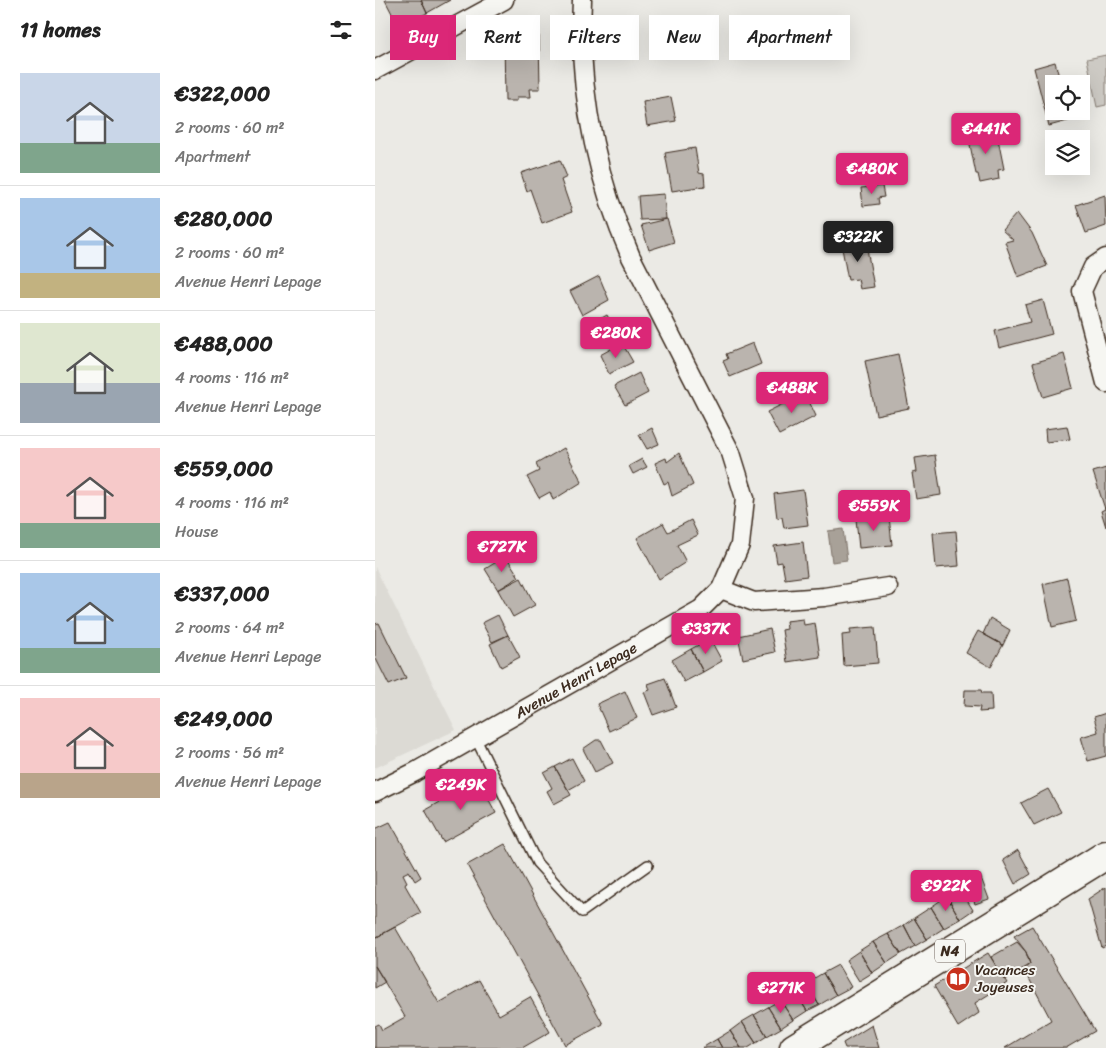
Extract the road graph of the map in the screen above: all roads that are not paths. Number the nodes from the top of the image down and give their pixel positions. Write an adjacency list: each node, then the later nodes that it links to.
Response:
1 (582, 0): 7 (street, Avenue Henri Lepage)
2 (498, 1): 3 (street)
3 (375, 70)
4 (1106, 258): 5 (street)
5 (1106, 383)
6 (888, 587): 7 (street)
7 (721, 589): 8 (street, Avenue Henri Lepage)
8 (475, 738): 9 (street, Avenue Henri Lepage); 11 (lane)
9 (375, 792)
10 (1106, 855): 12 (main road, N4)
11 (648, 865)
12 (794, 1048)

